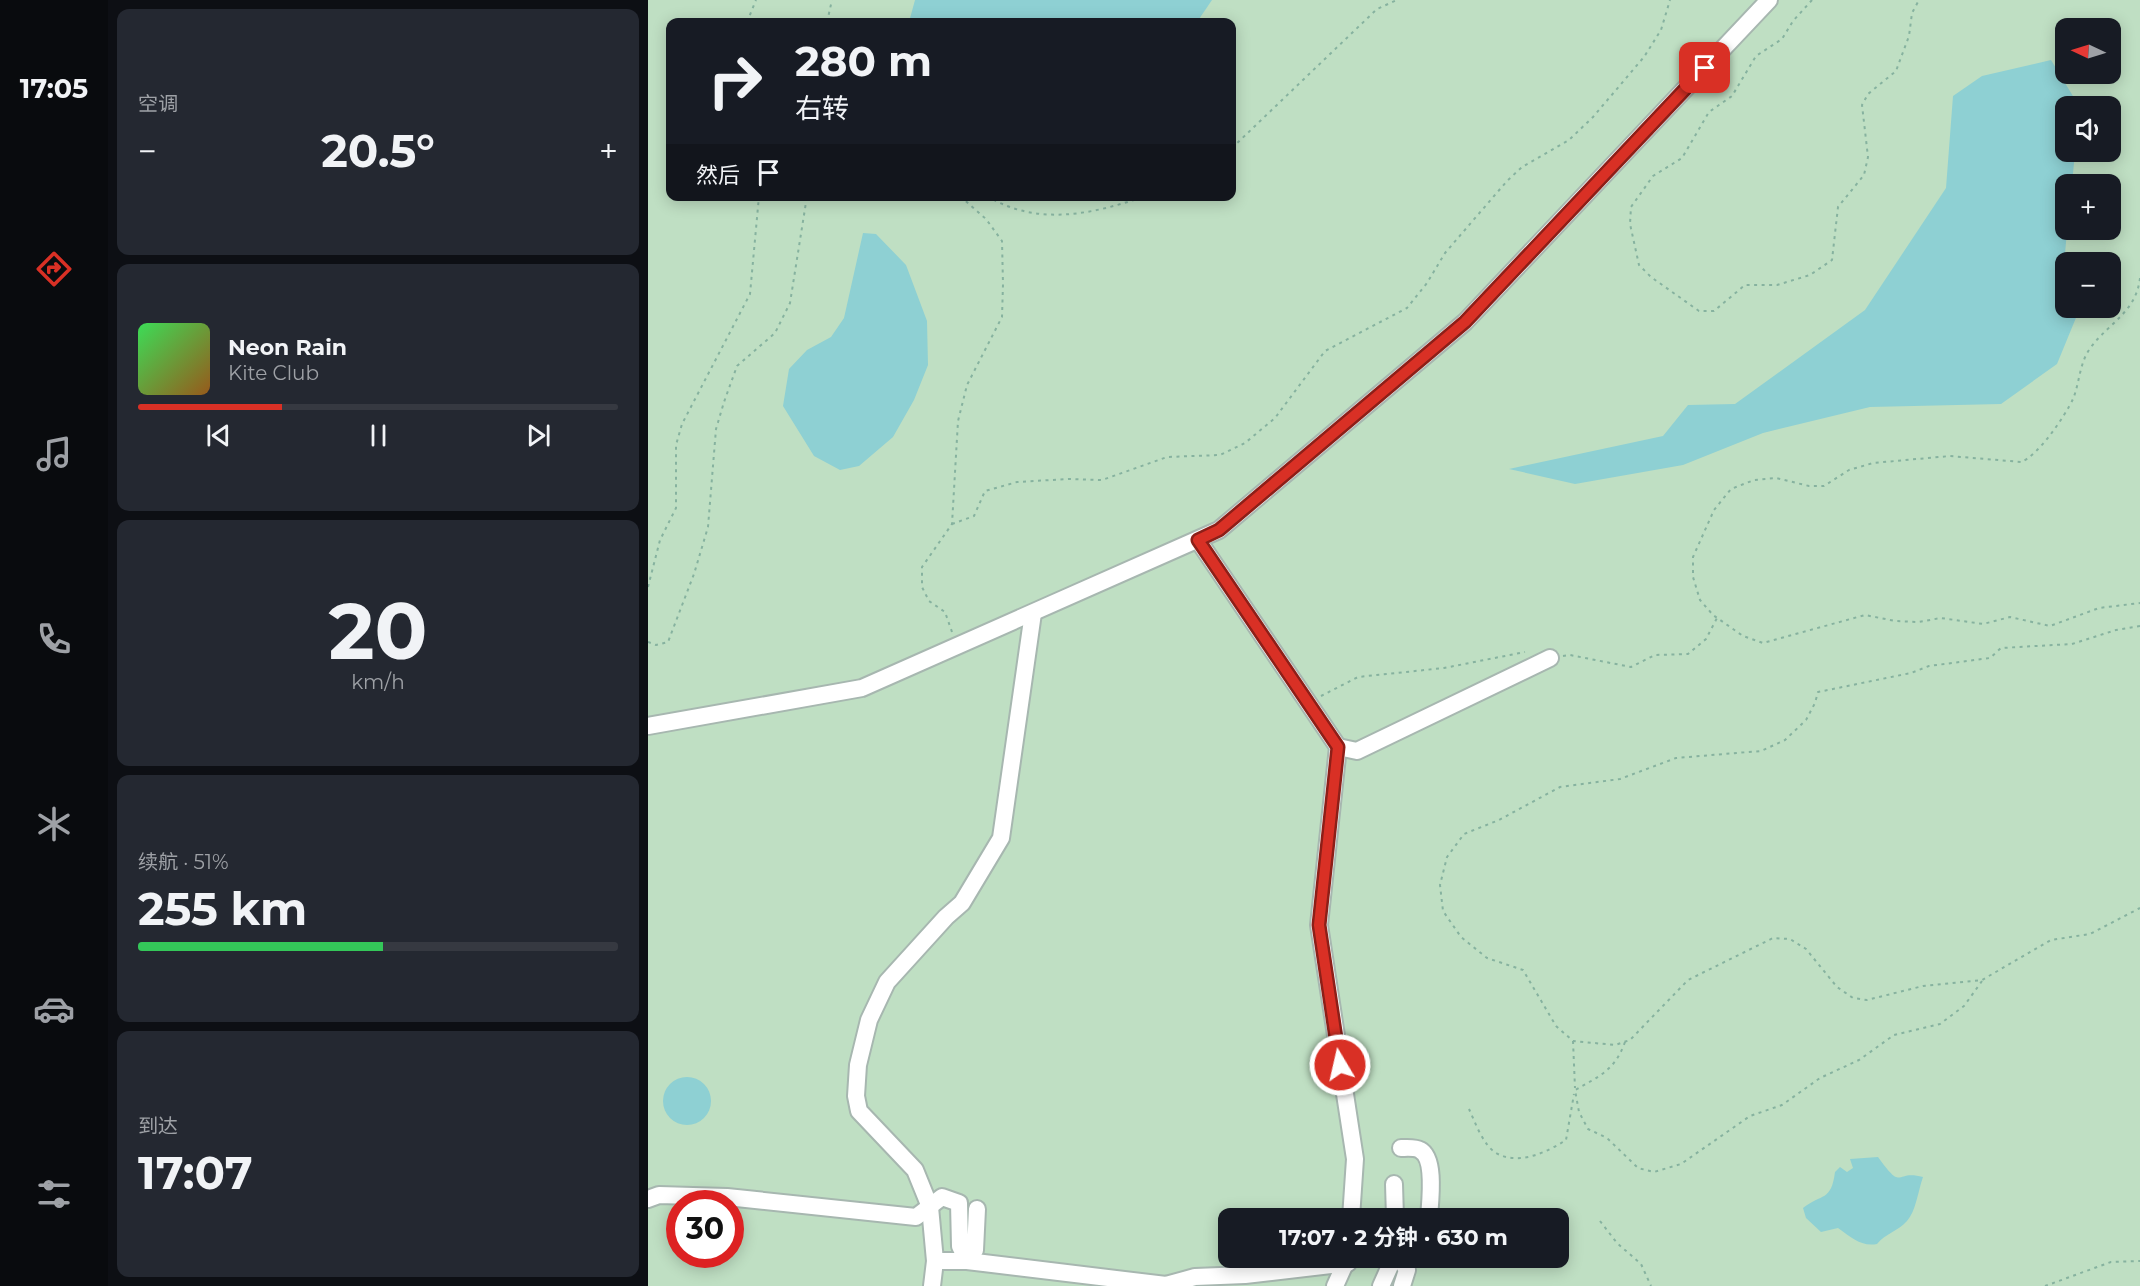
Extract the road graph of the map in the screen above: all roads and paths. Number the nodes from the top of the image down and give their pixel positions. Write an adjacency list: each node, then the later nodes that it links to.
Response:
1 (756, 0): 8 (path)
2 (832, 0): 9 (path)
3 (1397, 0): 10 (path)
4 (1670, 0): 17 (path)
5 (1769, 0): 18 (street)
6 (1812, 0): 7 (path)
7 (1919, 0)
8 (749, 18)
9 (828, 18)
10 (1236, 144)
11 (759, 201): 19 (path)
12 (806, 201): 24 (path)
13 (966, 201): 17 (path)
14 (998, 201): 15 (path)
15 (1133, 201)
16 (2140, 278): 22 (path)
17 (952, 524): 25 (path)
18 (1198, 540): 21 (street); 27 (street)
19 (648, 587)
20 (2140, 603): 22 (path)
21 (1033, 613): 25 (street); 39 (street)
22 (1717, 618): 26 (path)
23 (2140, 626): 32 (path)
24 (648, 642)
25 (957, 647): 28 (street)
26 (1550, 658): 27 (path); 29 (street)
27 (1308, 703): 29 (street)
28 (648, 726)
29 (1338, 747): 40 (street)
30 (2140, 908): 31 (path)
31 (1982, 980): 33 (path); 34 (path)
32 (1573, 1041): 33 (path); 34 (path)
33 (1625, 1042): 34 (path)
34 (1575, 1090): 35 (path)
35 (1469, 1109)
36 (1401, 1148): 42 (street)
37 (1394, 1184): 41 (street)
38 (648, 1199): 39 (street)
39 (930, 1208): 45 (street); 46 (street)
40 (1352, 1208)
41 (1395, 1208)
42 (1429, 1208)
43 (977, 1209): 46 (street)
44 (1600, 1221): 58 (path)
45 (935, 1261): 46 (street); 54 (street)
46 (967, 1261): 53 (street)
47 (2140, 1261): 59 (path)
48 (1309, 1268): 52 (street)
49 (1344, 1268): 55 (street)
50 (1389, 1268): 56 (street)
51 (1406, 1268): 57 (street)
52 (1245, 1281): 53 (street)
53 (1166, 1285)
54 (932, 1286)
55 (1335, 1286)
56 (1381, 1286)
57 (1402, 1286)
58 (1651, 1286)
59 (2045, 1286)

